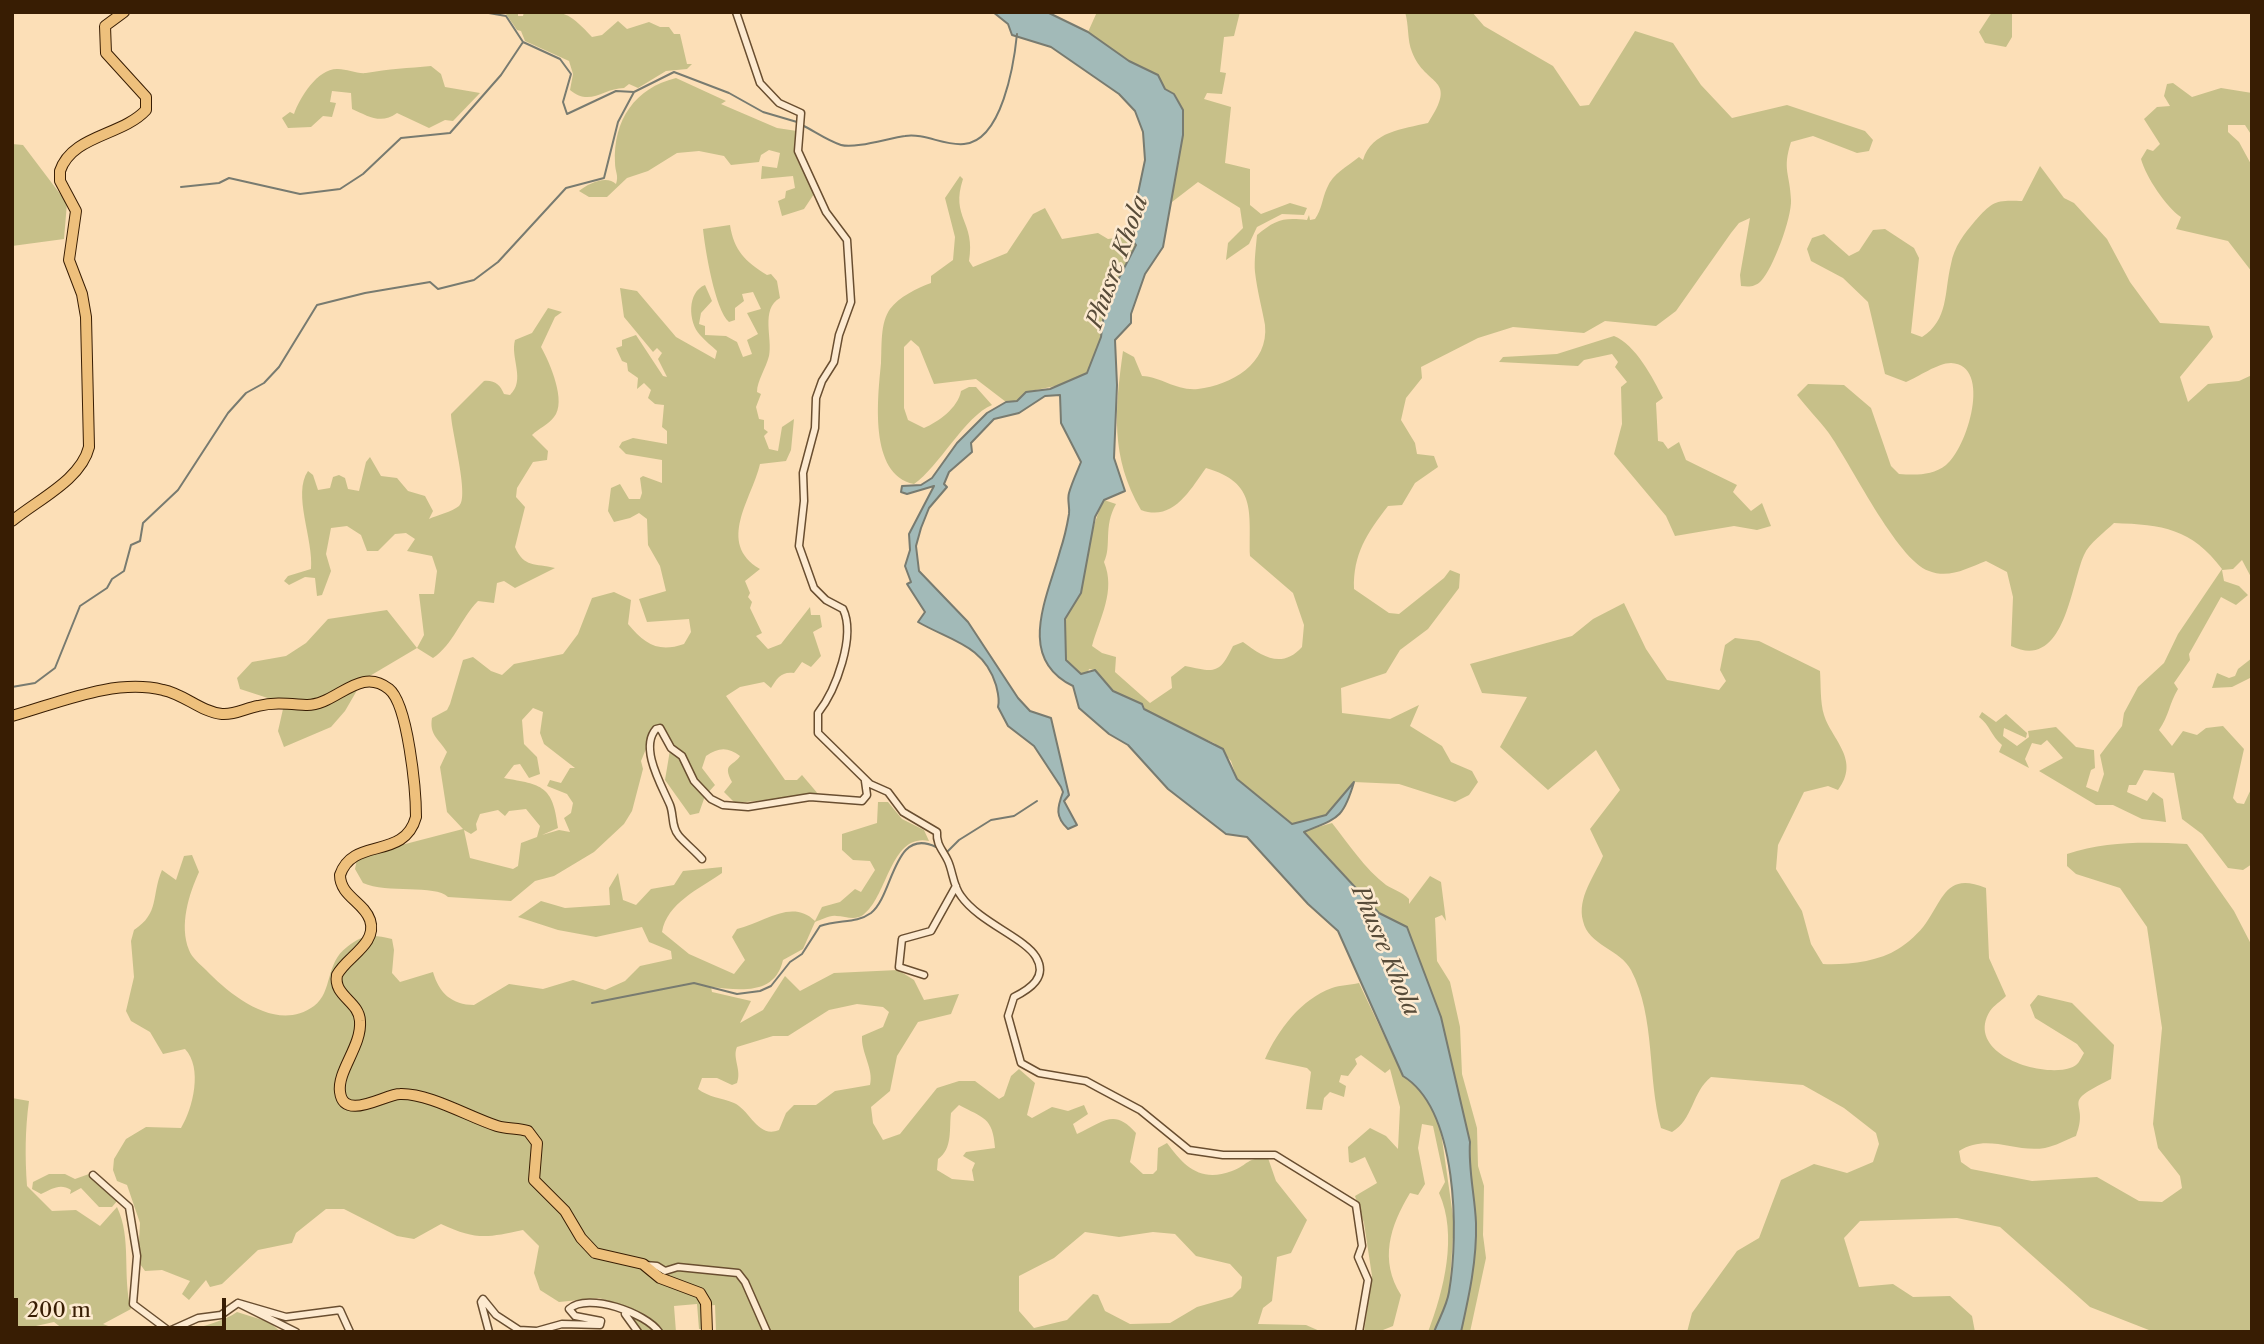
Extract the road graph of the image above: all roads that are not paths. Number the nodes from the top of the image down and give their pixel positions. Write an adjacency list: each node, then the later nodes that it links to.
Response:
1 (124, 12): 3 (highway)
2 (736, 12): 5 (street)
3 (12, 521)
4 (12, 716): 10 (highway)
5 (862, 777): 6 (street); 7 (street)
6 (702, 859)
7 (956, 886): 8 (street); 20 (street)
8 (924, 975)
9 (93, 1175): 11 (street)
10 (643, 1264): 18 (highway); 19 (street)
11 (238, 1303): 13 (street); 14 (street)
12 (622, 1310): 15 (street); 16 (street); 17 (street)
13 (296, 1332)
14 (350, 1332)
15 (489, 1332)
16 (638, 1332)
17 (659, 1332)
18 (707, 1332)
19 (767, 1332)
20 (1359, 1332)

